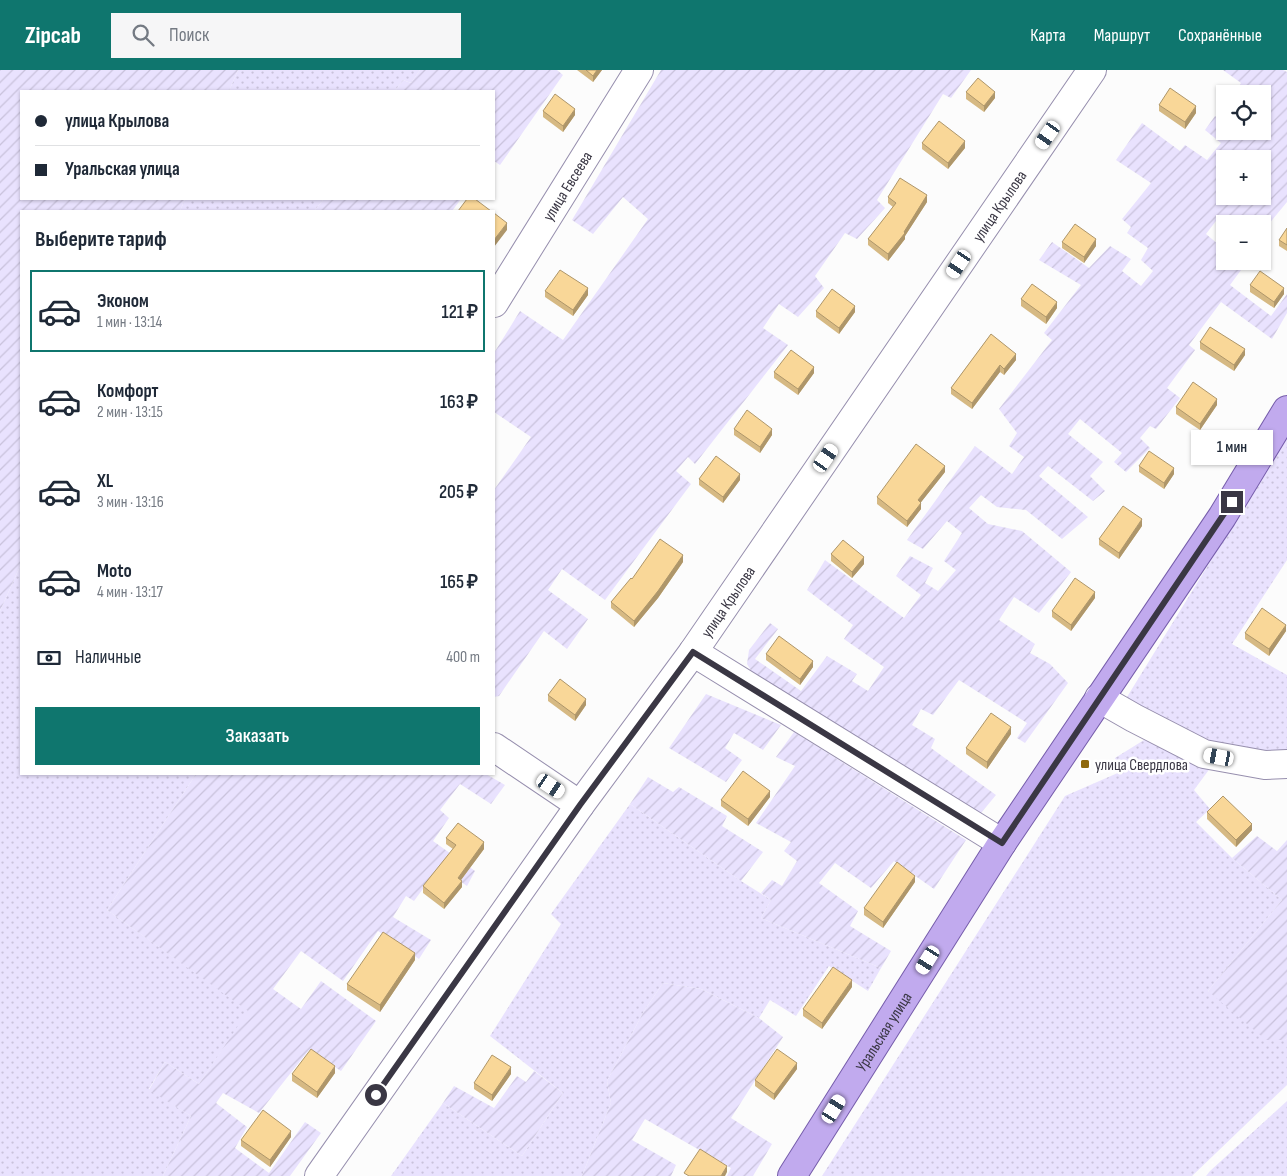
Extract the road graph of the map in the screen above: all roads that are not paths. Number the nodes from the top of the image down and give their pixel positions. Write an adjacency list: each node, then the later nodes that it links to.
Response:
1 (639, 70): 3 (street, улица Евсеева)
2 (1092, 70): 5 (street, улица Крылова)
3 (495, 301)
4 (1287, 410): 6 (main road, Уральская улица)
5 (693, 652): 9 (street, улица Крылова); 10 (street)
6 (1099, 698): 8 (street); 10 (main road, Уральская улица)
7 (495, 748): 9 (street)
8 (1287, 764)
9 (580, 805): 11 (street, улица Крылова)
10 (1002, 843): 12 (main road, Уральская улица)
11 (319, 1176)
12 (792, 1176)

